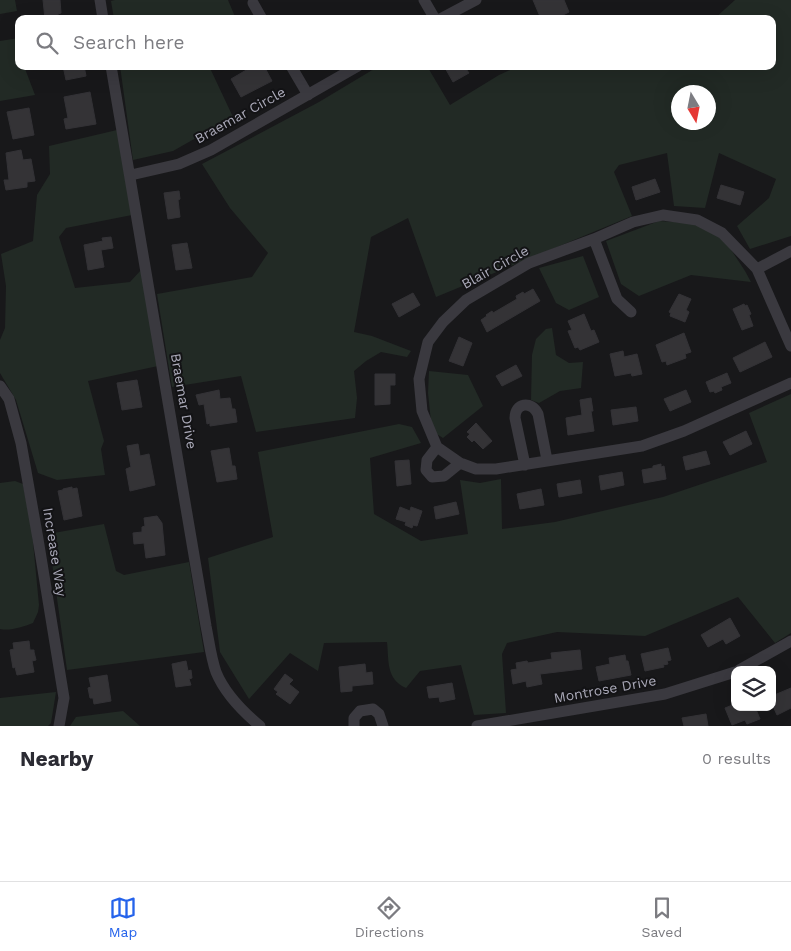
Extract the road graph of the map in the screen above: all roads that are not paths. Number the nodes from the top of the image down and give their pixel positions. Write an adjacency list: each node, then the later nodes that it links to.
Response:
1 (100, 0): 5 (street)
2 (424, 0): 7 (street)
3 (476, 0): 8 (street)
4 (253, 3): 6 (street)
5 (102, 15)
6 (260, 15)
7 (433, 15)
8 (448, 15)
9 (112, 70): 13 (street, Braemar Drive)
10 (293, 70): 12 (street)
11 (351, 70): 12 (street, Braemar Circle)
12 (308, 95): 13 (street, Braemar Circle)
13 (130, 175): 29 (street, Braemar Drive)
14 (594, 239): 16 (street, Blair Circle); 17 (street); 21 (street, Blair Circle)
15 (791, 251): 16 (street)
16 (757, 269): 18 (street, Blair Circle)
17 (632, 312)
18 (791, 346)
19 (791, 383): 22 (street)
20 (0, 386): 28 (street, Increase Way)
21 (437, 448): 23 (street); 23 (street)
22 (547, 460): 24 (street); 24 (street)
23 (460, 463): 24 (street)
24 (525, 465)
25 (791, 641): 26 (street)
26 (746, 666)
27 (731, 673): 32 (street, Montrose Drive)
28 (59, 726)
29 (260, 726)
30 (354, 726): 31 (street)
31 (383, 726)
32 (478, 726)

